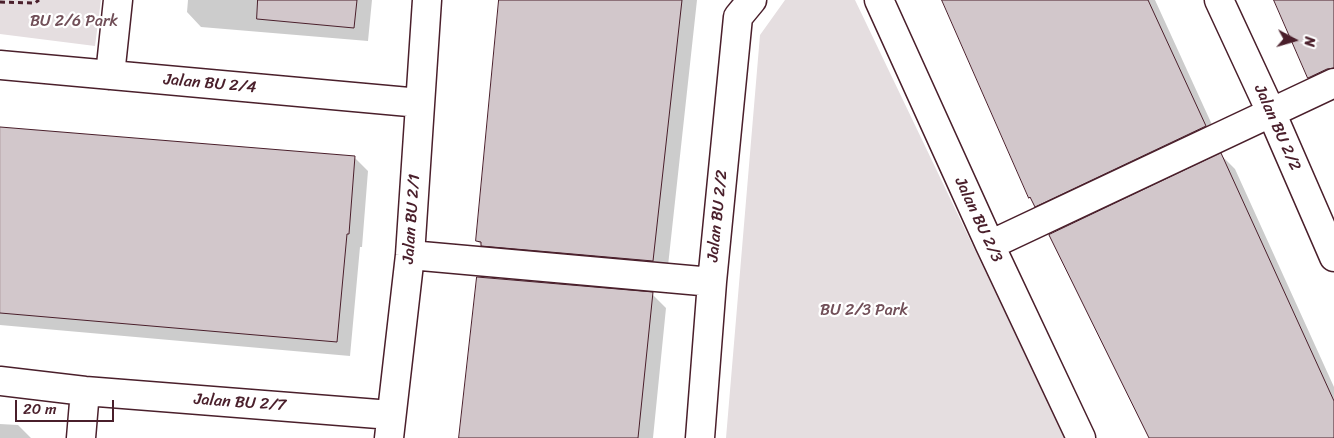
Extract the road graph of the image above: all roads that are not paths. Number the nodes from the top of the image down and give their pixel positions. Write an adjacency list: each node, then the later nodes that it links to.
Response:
1 (118, 0): 7 (street)
2 (428, 0): 9 (street, Jalan BU 2/1)
3 (752, 0): 14 (street, Jalan BU 2/2)
4 (879, 0): 11 (street, Jalan BU 2/3)
5 (1219, 0): 10 (street, Jalan BU 2/2)
6 (0, 65): 7 (street, Jalan BU 2/4)
7 (110, 75): 9 (street, Jalan BU 2/4)
8 (1334, 83): 10 (street)
9 (420, 103): 12 (street, Jalan BU 2/1)
10 (1271, 112): 11 (street); 13 (street, Jalan BU 2/2)
11 (990, 245): 20 (street, Jalan BU 2/3)
12 (410, 255): 14 (street); 17 (street, Jalan BU 2/1)
13 (1334, 257)
14 (712, 282): 19 (street, Jalan BU 2/2)
15 (0, 381): 16 (street, Jalan BU 2/7)
16 (86, 391): 17 (street, Jalan BU 2/7); 18 (street)
17 (390, 426)
18 (81, 438)
19 (700, 438)
20 (1081, 438)

